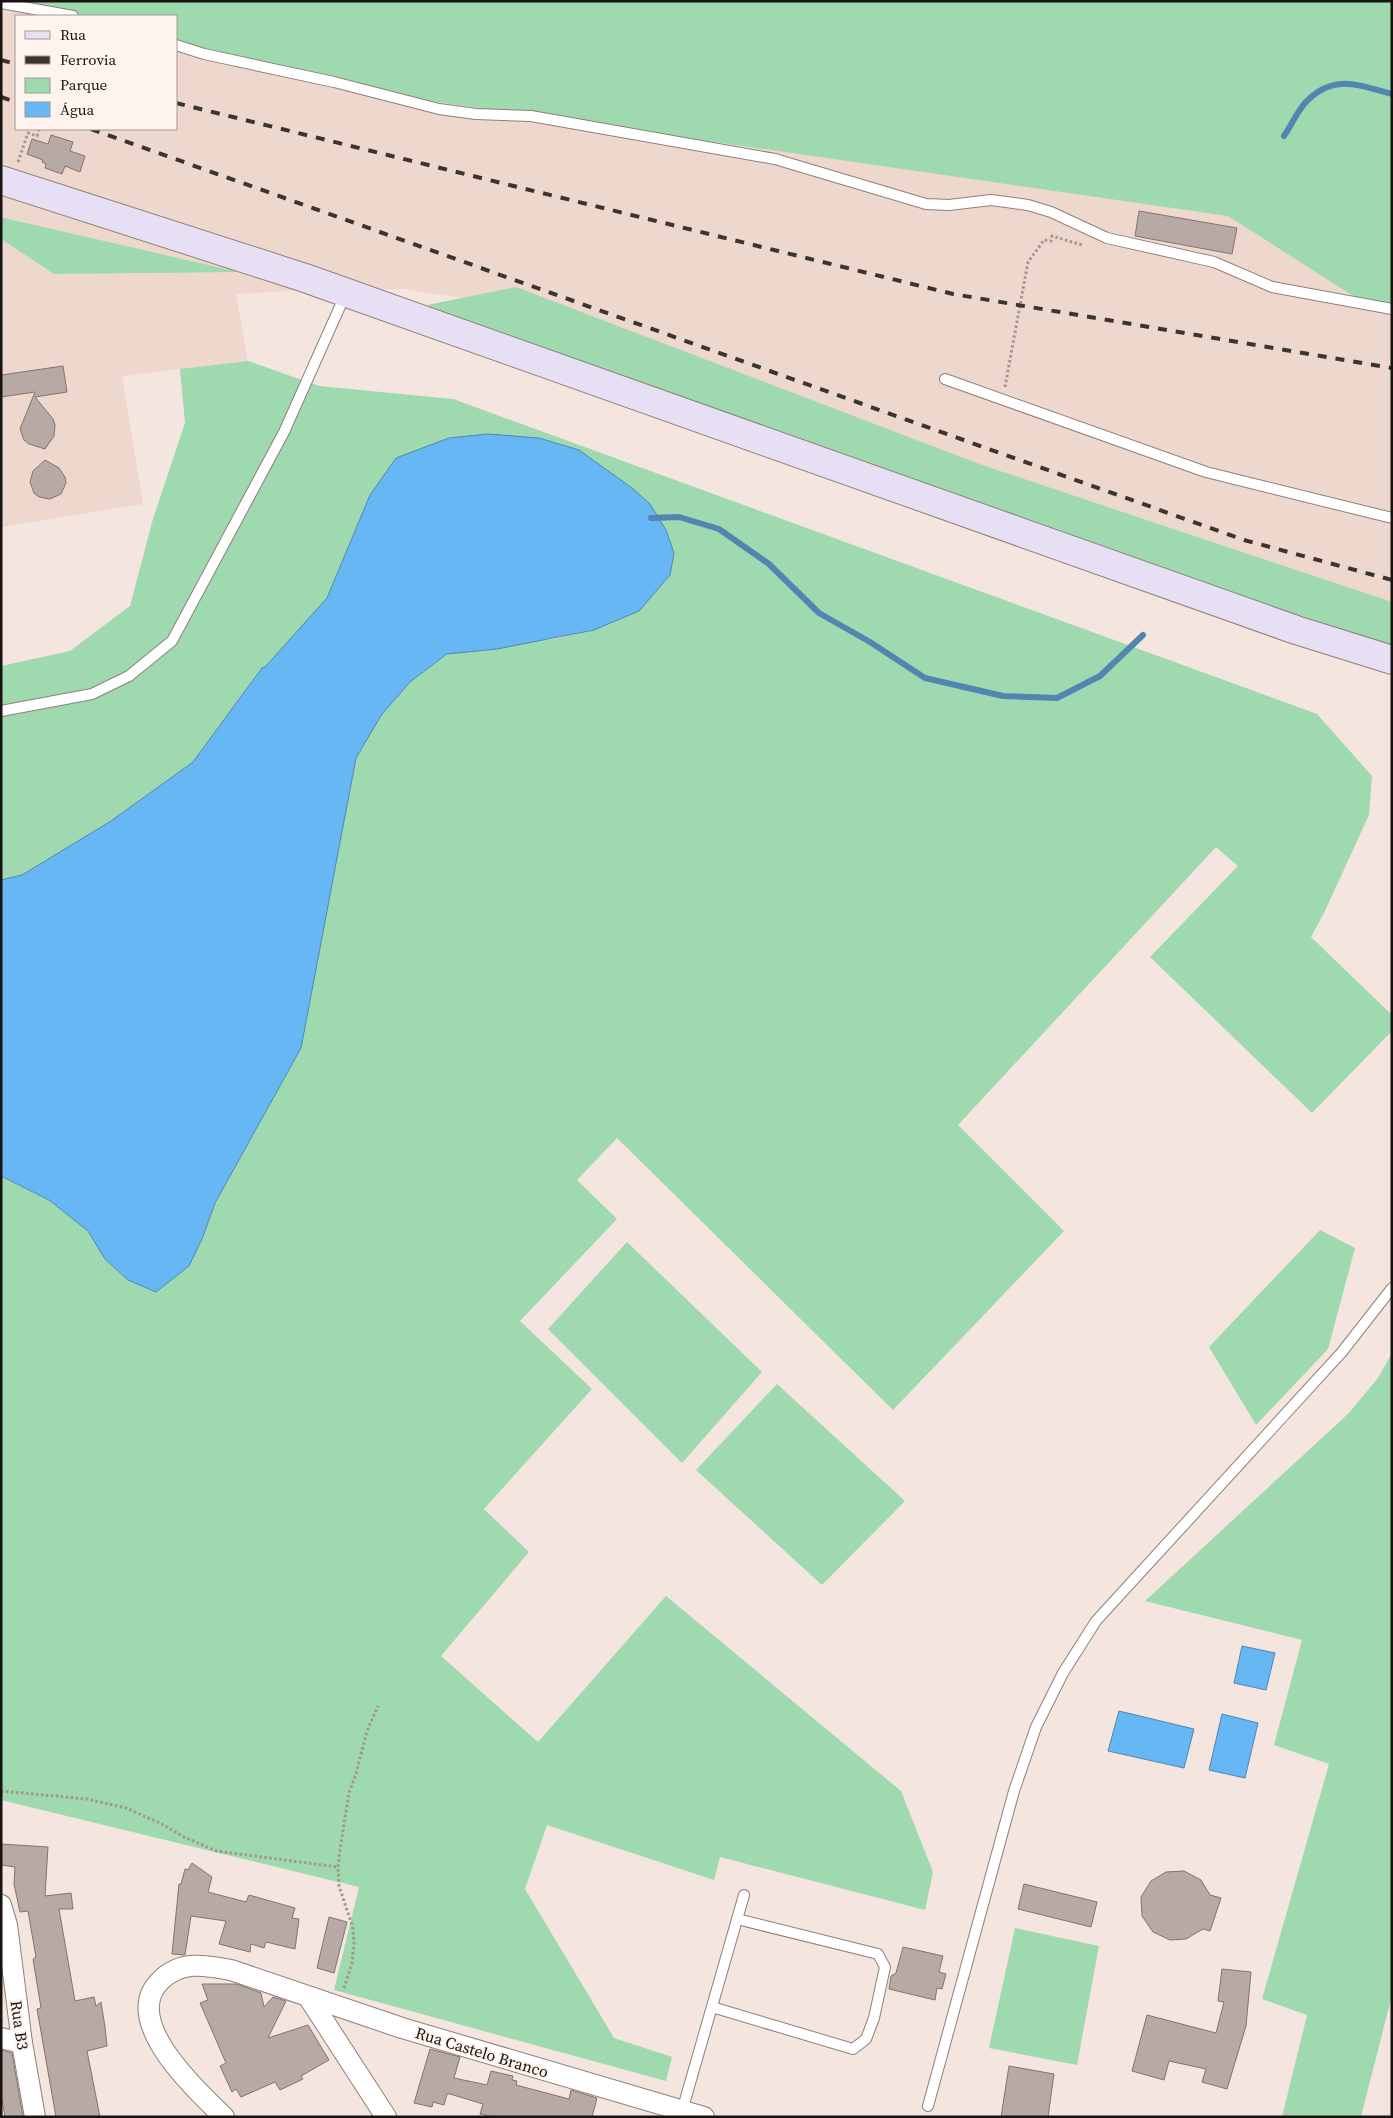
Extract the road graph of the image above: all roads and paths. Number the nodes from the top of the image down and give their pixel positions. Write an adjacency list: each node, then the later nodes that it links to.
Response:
1 (1, 3): 2 (lane)
2 (67, 15)
3 (178, 46): 8 (lane)
4 (40, 130): 5 (path)
5 (6, 182): 7 (street)
6 (1085, 246): 10 (path)
7 (346, 293): 12 (street); 13 (lane)
8 (1392, 309)
9 (945, 379): 10 (lane)
10 (1002, 400): 11 (lane)
11 (1392, 518)
12 (1392, 660)
13 (1, 711)
14 (1392, 1288): 26 (lane)
15 (378, 1706): 17 (path)
16 (1, 1791): 17 (path)
17 (338, 1867): 22 (path)
18 (744, 1895): 20 (lane)
19 (1, 1905): 25 (street, Rua B3)
20 (737, 1919): 23 (lane); 23 (lane)
21 (309, 1998): 22 (street, Rua Castelo Branco); 29 (street, Rua Castelo Branco); 30 (street)
22 (335, 2007): 27 (street, Rua Castelo Branco)
23 (712, 2007): 27 (lane)
24 (1, 2038): 25 (street)
25 (22, 2043): 28 (street, Rua B3)
26 (928, 2106)
27 (682, 2114): 31 (street, Rua Castelo Branco)
28 (35, 2117)
29 (224, 2117)
30 (386, 2117)
31 (704, 2117)

